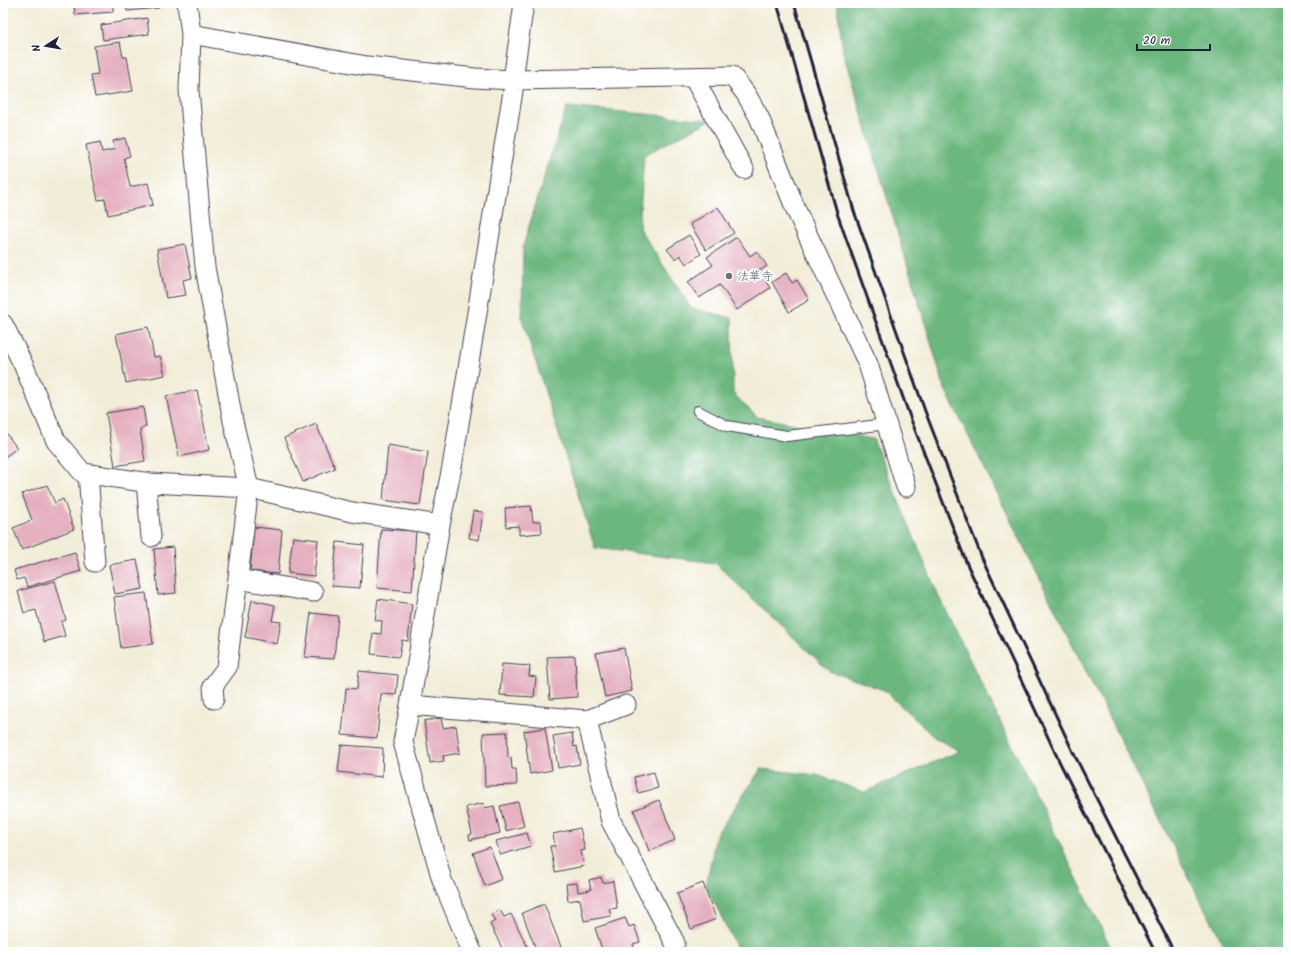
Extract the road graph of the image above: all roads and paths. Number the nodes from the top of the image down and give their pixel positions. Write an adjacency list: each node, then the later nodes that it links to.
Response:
1 (186, 3): 3 (street)
2 (524, 3): 5 (street)
3 (191, 34): 5 (street); 13 (street)
4 (693, 77): 5 (street); 6 (street); 9 (street)
5 (513, 80): 14 (street)
6 (744, 169)
7 (3, 324): 10 (street)
8 (698, 411): 9 (lane)
9 (887, 424): 12 (street)
10 (88, 474): 11 (street); 16 (street)
11 (146, 482): 13 (street); 15 (street)
12 (906, 487)
13 (249, 488): 14 (street); 17 (street)
14 (440, 525): 20 (street)
15 (151, 537)
16 (95, 562)
17 (238, 579): 18 (street); 19 (street)
18 (313, 592)
19 (214, 699)
20 (410, 705): 22 (street); 24 (street)
21 (626, 705): 22 (street)
22 (587, 720): 23 (street)
23 (675, 943)
24 (472, 952)

